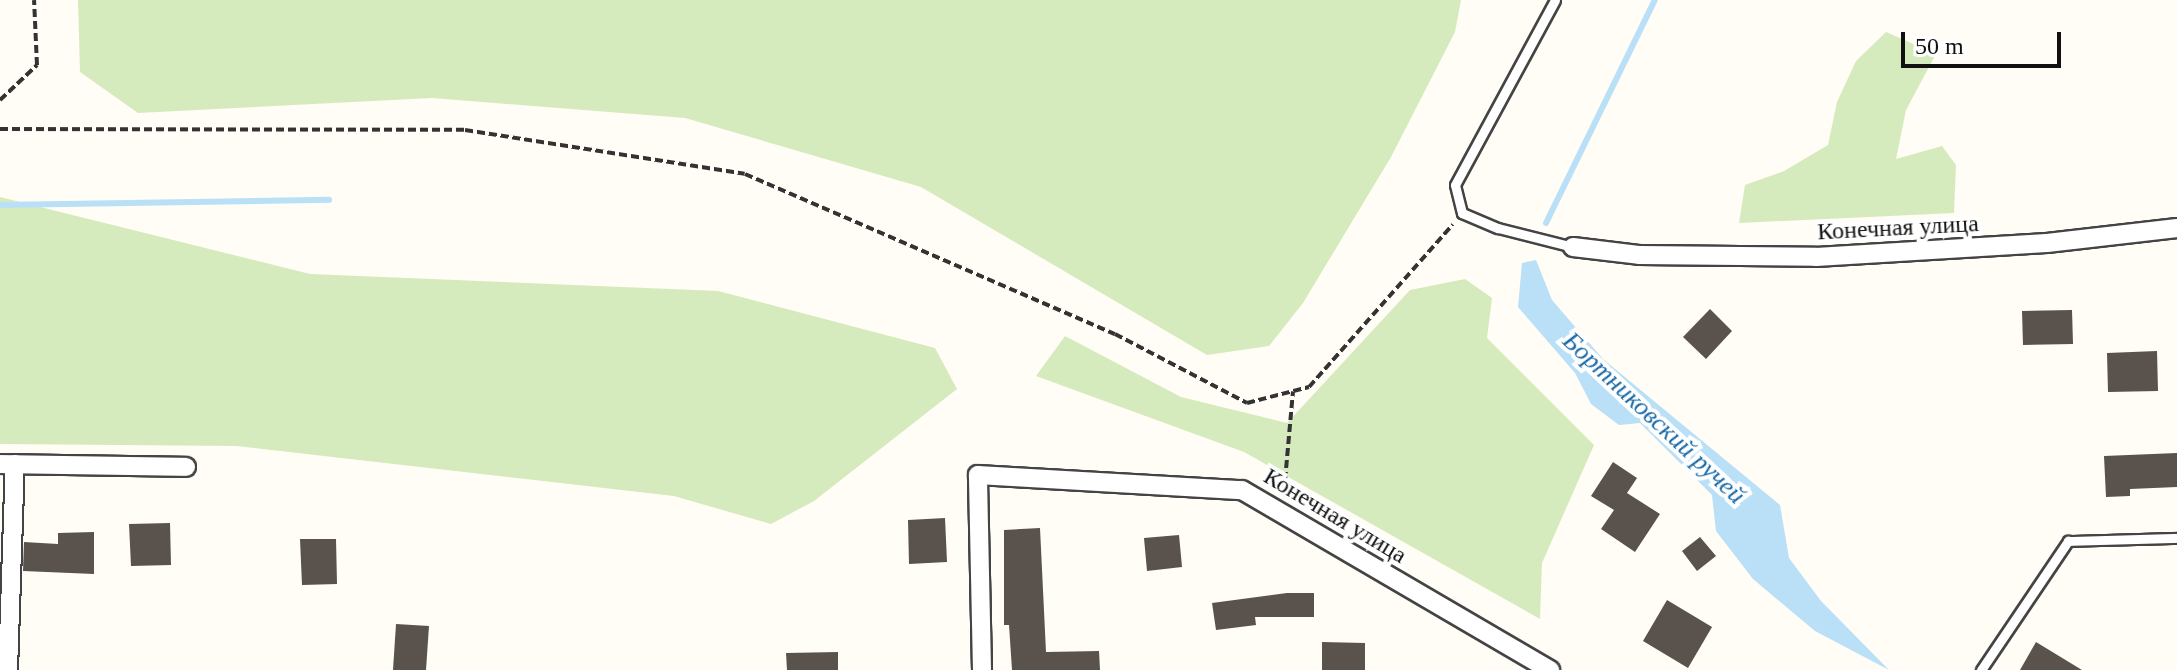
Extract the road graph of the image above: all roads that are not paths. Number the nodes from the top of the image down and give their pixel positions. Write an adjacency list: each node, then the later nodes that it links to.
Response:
1 (1555, 0): 3 (lane)
2 (2177, 228): 3 (street, Конечная улица)
3 (1573, 247)
4 (7, 464): 5 (street); 7 (street)
5 (186, 467)
6 (2177, 538): 10 (lane)
7 (8, 670)
8 (982, 670): 9 (street, Конечная улица)
9 (1550, 670)
10 (1981, 670)

